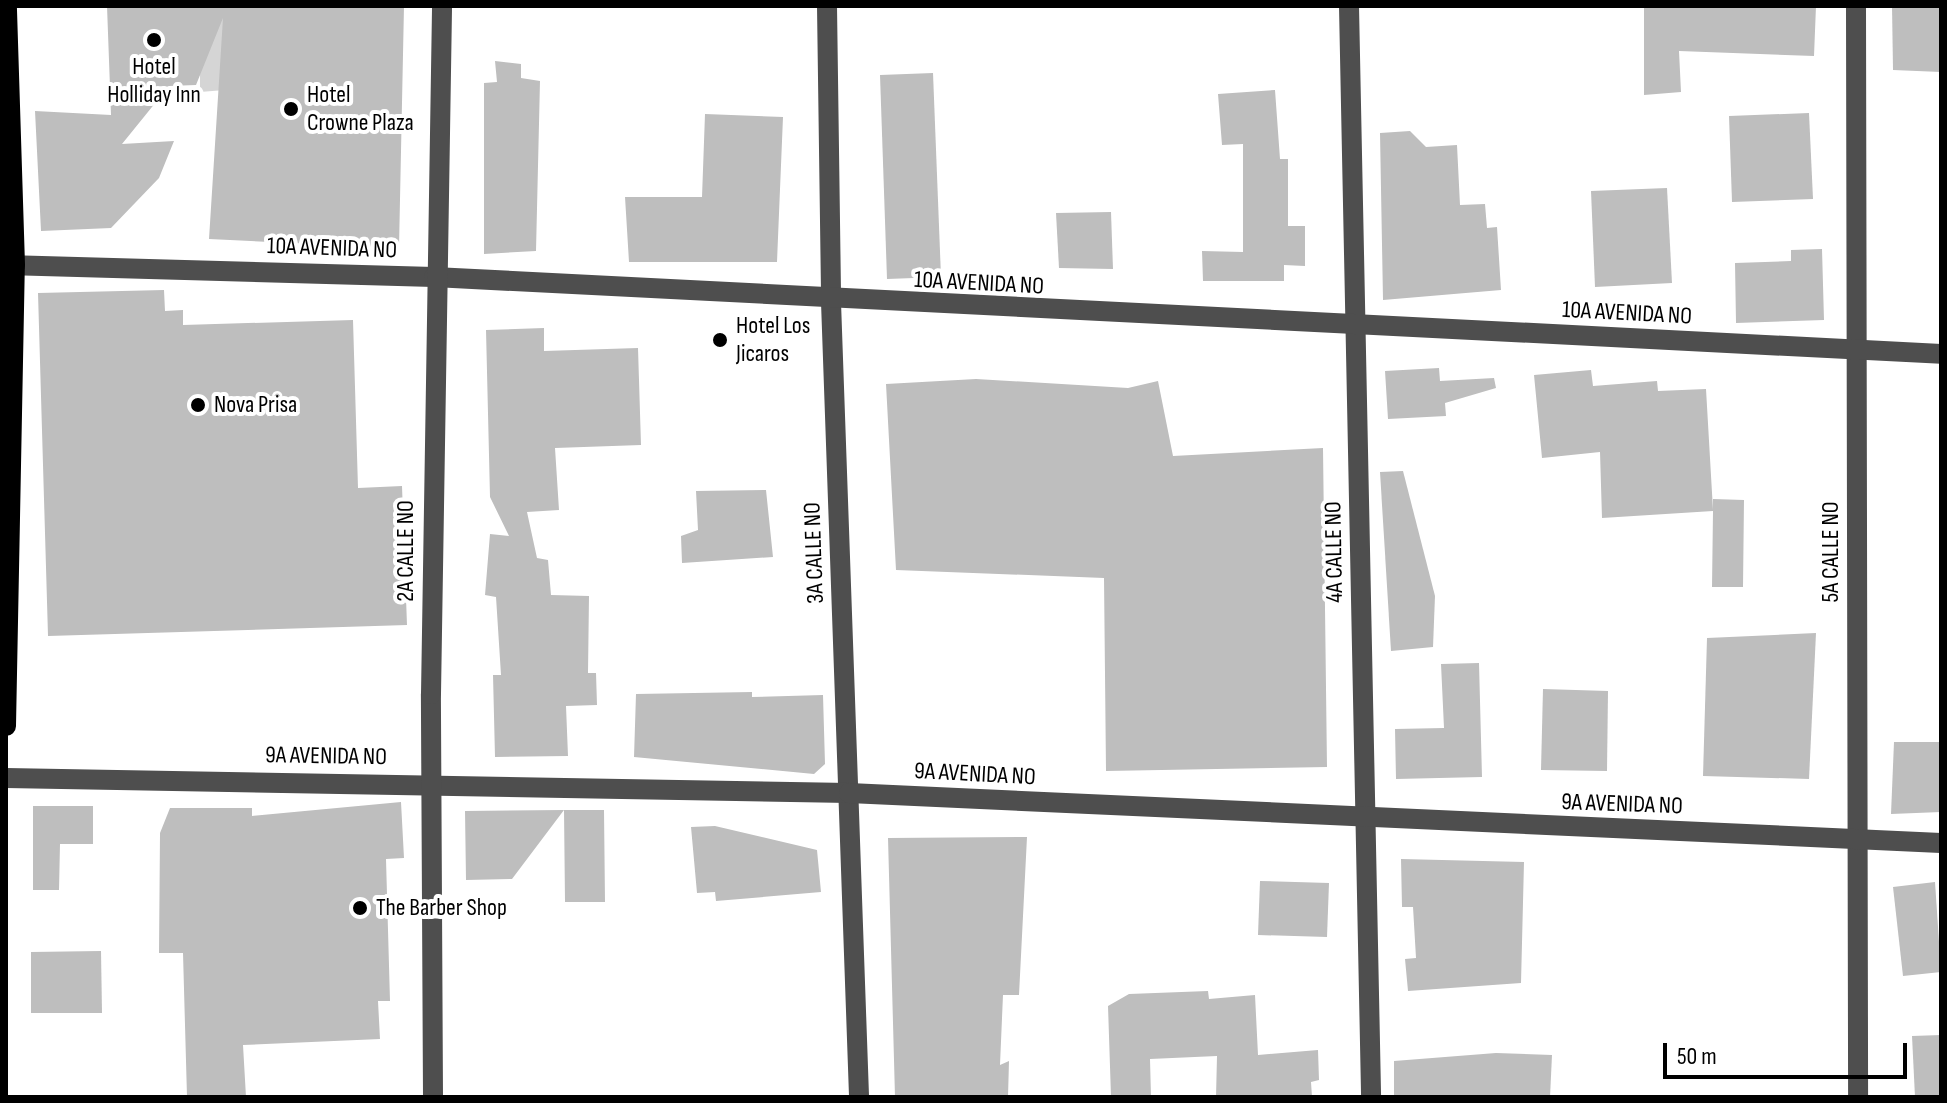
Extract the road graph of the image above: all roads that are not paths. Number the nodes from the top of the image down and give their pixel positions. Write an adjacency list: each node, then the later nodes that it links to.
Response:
1 (7, 6): 6 (main road)
2 (442, 6): 7 (street, 2A CALLE NO)
3 (827, 6): 8 (street, 3A CALLE NO)
4 (1349, 6): 9 (street, 4A CALLE NO)
5 (1856, 6): 10 (street, 5A CALLE NO)
6 (10, 265): 7 (street, 10A AVENIDA NO); 12 (main road)
7 (434, 277): 8 (street, 10A AVENIDA NO); 14 (street, 2A CALLE NO)
8 (831, 302): 9 (street, 10A AVENIDA NO); 15 (street, 3A CALLE NO)
9 (1356, 326): 10 (street, 10A AVENIDA NO); 16 (street, 4A CALLE NO)
10 (1856, 350): 11 (street, 10A AVENIDA NO); 17 (street, 5A CALLE NO)
11 (1941, 354)
12 (6, 726)
13 (6, 778): 14 (street, 9A AVENIDA NO)
14 (430, 784): 15 (street, 9A AVENIDA NO); 19 (street, 2A CALLE NO)
15 (849, 793): 16 (street, 9A AVENIDA NO); 20 (street, 3A CALLE NO)
16 (1366, 820): 17 (street, 9A AVENIDA NO); 21 (street, 4A CALLE NO)
17 (1858, 840): 18 (street, 9A AVENIDA NO); 22 (street, 5A CALLE NO)
18 (1941, 843)
19 (433, 1097)
20 (859, 1097)
21 (1371, 1097)
22 (1858, 1097)

